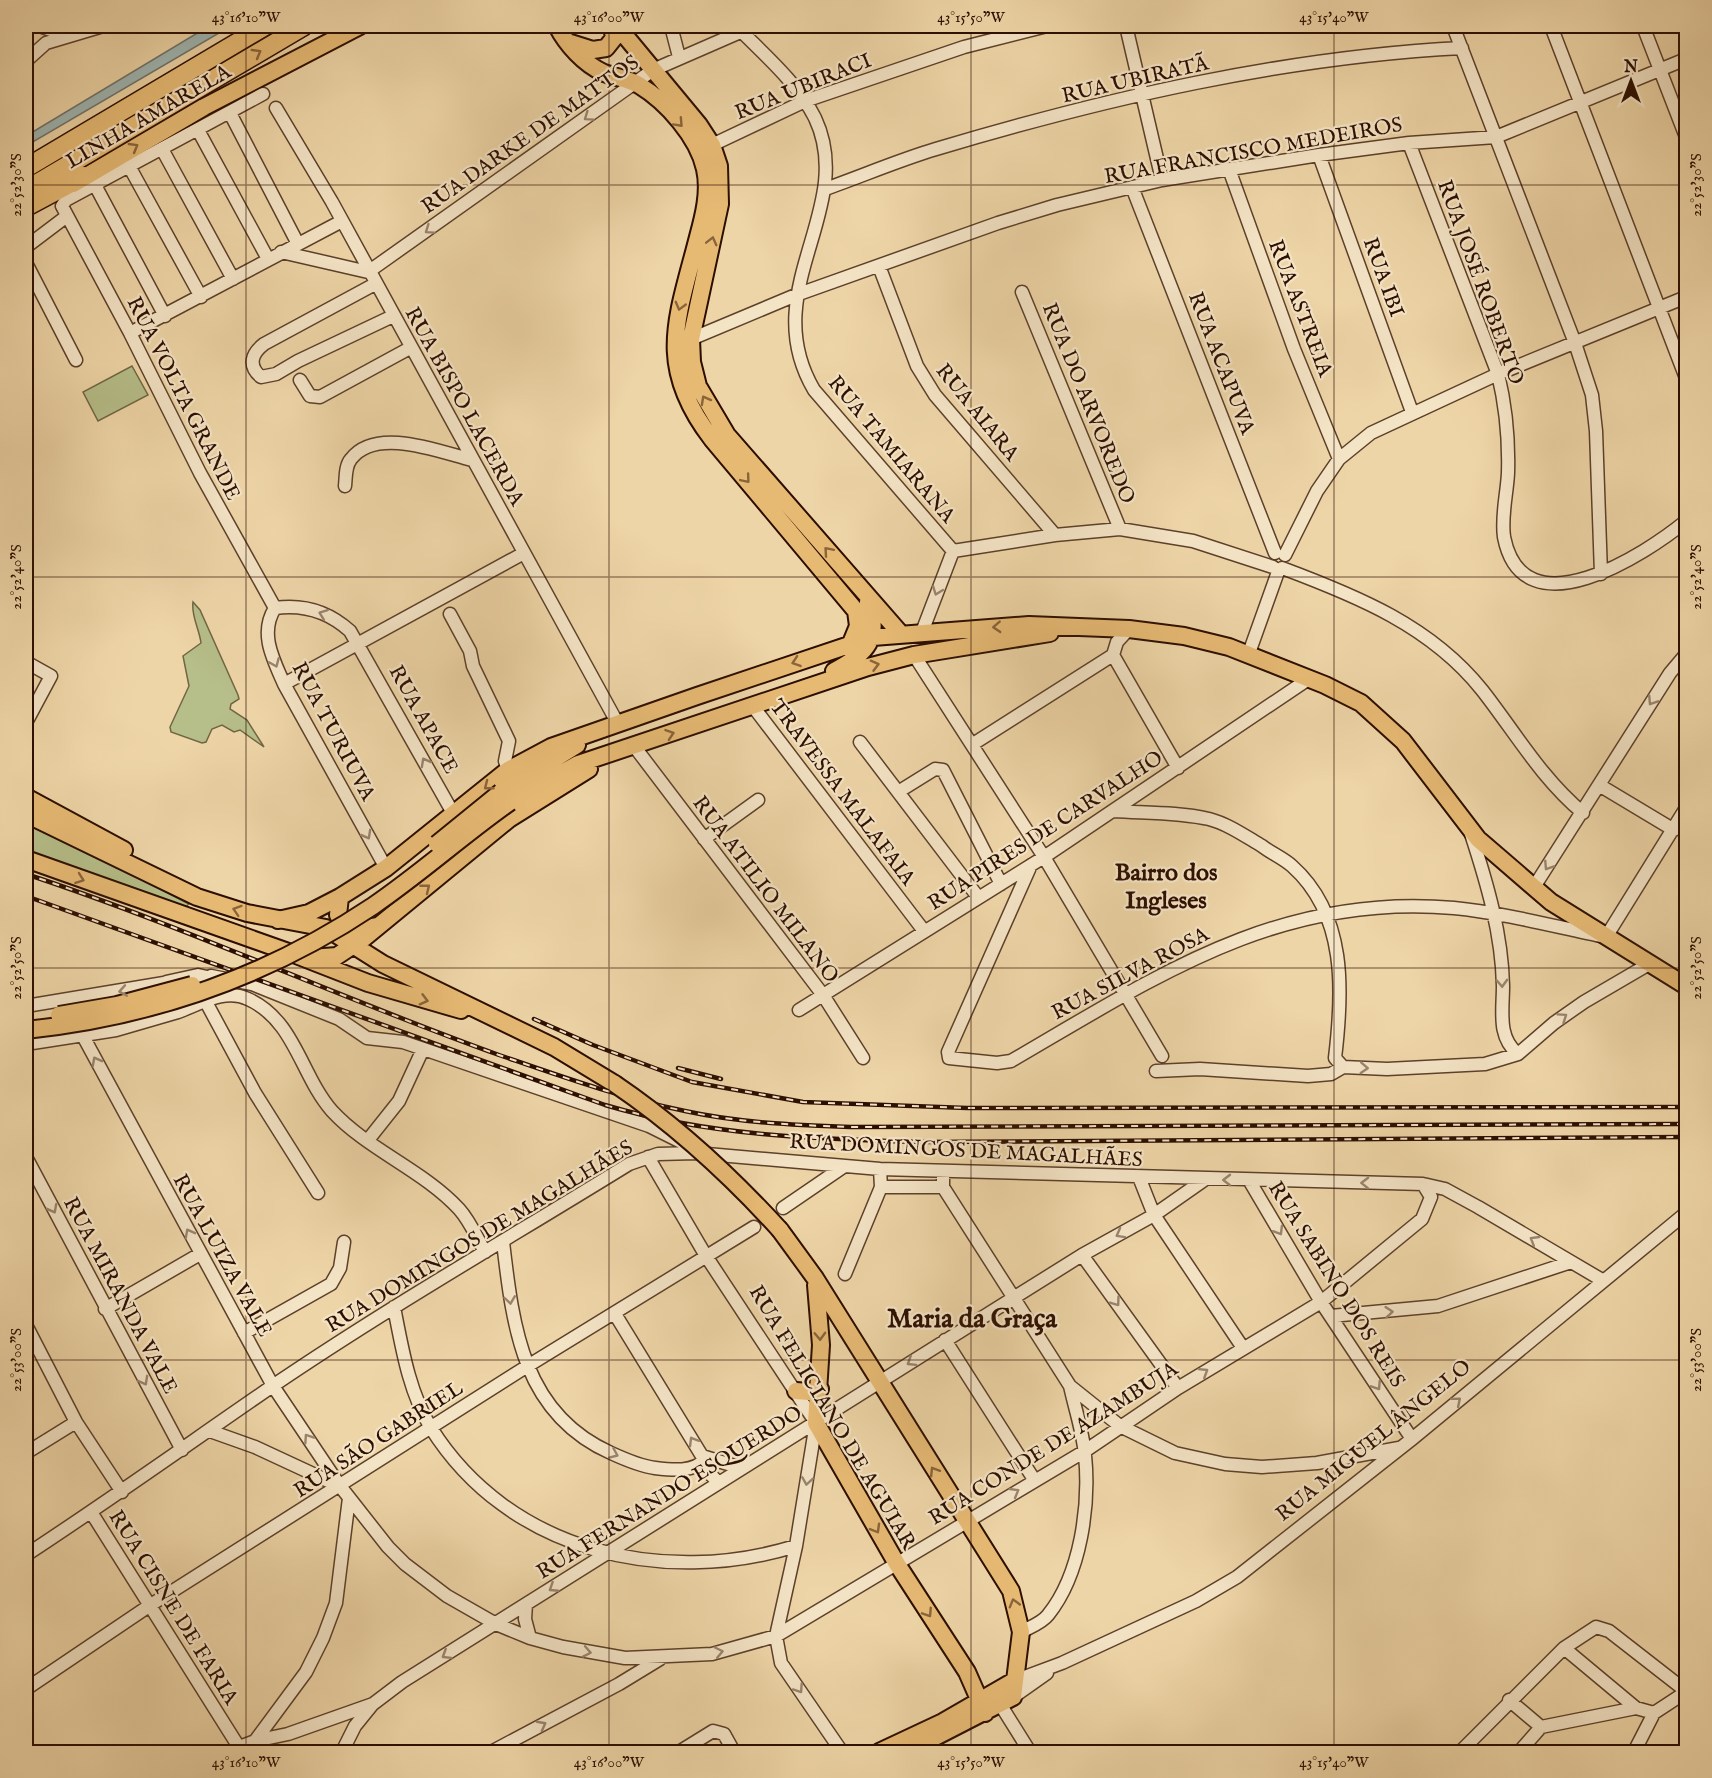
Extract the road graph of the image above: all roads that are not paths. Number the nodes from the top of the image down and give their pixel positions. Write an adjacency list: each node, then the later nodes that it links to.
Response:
1 (38, 26): 16 (street); 18 (street)
2 (103, 26): 16 (street)
3 (265, 26): 40 (highway, LINHA AMARELA)
4 (304, 26): 46 (highway, LINHA AMARELA, one-way to 4)
5 (360, 26): 43 (main road, LINHA AMARELA, one-way to 5)
6 (612, 26): 17 (main road)
7 (617, 26): 24 (main road)
8 (671, 26): 20 (street)
9 (754, 26): 15 (street, RUA DARKE DE MATTOS)
10 (1047, 26): 28 (street, RUA UBIRACI)
11 (1126, 26): 27 (street)
12 (1453, 26): 19 (street)
13 (1551, 26): 29 (street)
14 (1643, 26): 23 (street)
15 (741, 31): 20 (street, RUA DARKE DE MATTOS); 28 (street, RUA TAMIARANA)
16 (74, 32): 18 (street)
17 (561, 33): 25 (main road)
18 (46, 44): 22 (street)
19 (1462, 48): 27 (street, RUA UBIRATÃ); 33 (street)
20 (679, 57): 24 (street, RUA DARKE DE MATTOS)
21 (1686, 59): 23 (street, RUA FRANCISCO MEDEIROS)
22 (26, 61)
23 (1660, 69): 29 (street, RUA FRANCISCO MEDEIROS); 34 (street)
24 (653, 70): 25 (street, RUA DARKE DE MATTOS); 36 (main road)
25 (636, 84): 57 (street, RUA DARKE DE MATTOS, one-way to 57); 94 (main road, one-way to 94)
26 (263, 94): 31 (street)
27 (1142, 95): 42 (street); 45 (street, RUA UBIRATÃ)
28 (805, 101): 36 (street, RUA UBIRACI); 45 (street, RUA TAMIARANA)
29 (1582, 102): 33 (street, RUA FRANCISCO MEDEIROS); 64 (street)
30 (276, 108): 50 (street, RUA BISPO LACERDA)
31 (230, 113): 32 (street); 51 (street)
32 (198, 130): 37 (street); 54 (street)
33 (1496, 137): 35 (street, RUA FRANCISCO MEDEIROS); 69 (street)
34 (1686, 137)
35 (1409, 142): 38 (street, RUA FRANCISCO MEDEIROS); 72 (street, RUA JOSÉ ROBERTO)
36 (712, 145): 68 (main road, one-way to 36)
37 (162, 149): 39 (street); 58 (street)
38 (1319, 155): 41 (street, RUA FRANCISCO MEDEIROS); 75 (street, RUA IBI)
39 (129, 166): 43 (street); 62 (street)
40 (26, 168)
41 (1228, 169): 42 (street, RUA FRANCISCO MEDEIROS); 76 (street, RUA ASTREIA)
42 (1162, 180): 44 (street, RUA FRANCISCO MEDEIROS)
43 (89, 181): 47 (highway); 48 (street); 49 (main road, LINHA AMARELA); 65 (street)
44 (1132, 187): 56 (street, RUA FRANCISCO MEDEIROS); 84 (street, RUA ACAPUVA)
45 (825, 189): 61 (street, RUA TAMIARANA)
46 (26, 190)
47 (26, 207)
48 (65, 210): 52 (street); 67 (street, RUA VOLTA GRANDE)
49 (26, 218)
50 (342, 221): 51 (street); 57 (street, RUA BISPO LACERDA)
51 (298, 244): 53 (street)
52 (26, 247)
53 (281, 252): 54 (street); 57 (street)
54 (268, 259): 58 (street)
55 (26, 263): 71 (street)
56 (879, 266): 61 (street, RUA FRANCISCO MEDEIROS); 81 (street, RUA AIARA)
57 (368, 272): 59 (street, RUA BISPO LACERDA)
58 (232, 279): 62 (street)
59 (375, 284): 66 (street, RUA BISPO LACERDA); 66 (street)
60 (1022, 292): 80 (street, RUA DO ARVOREDO)
61 (796, 296): 68 (street, RUA FRANCISCO MEDEIROS); 82 (street, RUA TAMIARANA)
62 (201, 297): 65 (street)
63 (1686, 297): 64 (street)
64 (1659, 308): 69 (street); 73 (street)
65 (165, 316): 67 (street)
66 (393, 316): 70 (street, RUA BISPO LACERDA)
67 (130, 333): 87 (street, RUA VOLTA GRANDE)
68 (690, 339): 86 (main road, one-way to 68)
69 (1575, 343): 72 (street); 85 (street)
70 (410, 348): 74 (street); 77 (street, RUA BISPO LACERDA)
71 (76, 360)
72 (1497, 374): 75 (street); 85 (street, RUA JOSÉ ROBERTO)
73 (1686, 378)
74 (300, 380)
75 (1412, 412): 76 (street)
76 (1339, 459): 84 (street)
77 (472, 460): 78 (street); 83 (street, RUA BISPO LACERDA)
78 (345, 486)
79 (1686, 521): 85 (street, RUA JOSÉ ROBERTO)
80 (1120, 529): 81 (street); 84 (street)
81 (1055, 535): 82 (street)
82 (953, 551): 90 (street, RUA TAMIARANA, one-way to 90)
83 (524, 553): 95 (street); 108 (street, RUA BISPO LACERDA)
84 (1279, 562): 96 (street); 124 (street)
85 (1600, 574)
86 (866, 596): 91 (main road); 93 (main road)
87 (275, 608): 95 (street, RUA APACE, one-way to 87); 102 (street, RUA TURIUVA, one-way to 102)
88 (450, 614): 115 (street)
89 (1076, 628): 90 (main road, one-way to 90); 92 (main road); 98 (main road)
90 (922, 632): 91 (main road)
91 (900, 633): 93 (main road)
92 (1113, 635): 96 (main road); 99 (street)
93 (873, 637): 94 (main road); 103 (main road)
94 (851, 643): 104 (main road, one-way to 104)
95 (360, 644): 102 (street); 123 (street, RUA APACE, one-way to 95)
96 (1249, 653): 101 (main road)
97 (1686, 654): 116 (street, one-way to 116)
98 (914, 655): 103 (main road, one-way to 98); 111 (street)
99 (1113, 655): 111 (street); 114 (street)
100 (26, 662): 106 (street)
101 (1310, 678): 114 (street, RUA PIRES DE CARVALHO); 127 (main road)
102 (284, 684): 132 (street, RUA TURIUVA, one-way to 132)
103 (780, 695): 105 (main road)
104 (697, 696): 107 (main road); 108 (main road)
105 (752, 705): 107 (main road); 143 (street, TRAVESSA MALAFAIA)
106 (26, 717)
107 (705, 722): 112 (main road, one-way to 107)
108 (618, 724): 109 (main road)
109 (596, 733): 115 (main road); 119 (main road)
110 (860, 742): 117 (street)
111 (973, 744): 129 (street)
112 (634, 746): 113 (main road); 128 (street, RUA ATILIO MILANO)
113 (615, 753): 119 (main road); 141 (main road, one-way to 113)
114 (1178, 768): 122 (street, RUA PIRES DE CARVALHO)
115 (508, 770): 123 (main road, one-way to 123)
116 (1599, 785): 124 (street); 126 (street)
117 (898, 792): 133 (street); 137 (street)
118 (26, 797): 135 (main road)
119 (506, 797): 162 (main road, bridge); 163 (main road, bridge)
120 (758, 800): 128 (street)
121 (1686, 808): 126 (street)
122 (1114, 811): 129 (street, RUA PIRES DE CARVALHO); 138 (street)
123 (453, 813): 132 (main road)
124 (1583, 813): 134 (street, one-way to 134)
125 (26, 814): 135 (main road)
126 (1674, 830): 144 (street)
127 (1470, 832): 134 (main road); 139 (street)
128 (704, 839): 154 (street, RUA ATILIO MILANO)
129 (1044, 857): 131 (street, RUA PIRES DE CARVALHO); 155 (street)
130 (26, 859): 146 (main road, one-way to 146)
131 (1031, 865): 133 (street, RUA PIRES DE CARVALHO); 155 (street, RUA SILVA ROSA)
132 (386, 868): 136 (main road)
133 (1001, 884): 137 (street, RUA PIRES DE CARVALHO)
134 (1534, 887): 144 (main road)
135 (197, 897): 140 (main road, one-way to 135)
136 (340, 897): 140 (main road); 141 (main road); 142 (main road)
137 (978, 897): 143 (street, RUA PIRES DE CARVALHO)
138 (1326, 914): 139 (street, RUA SILVA ROSA); 155 (street, RUA SILVA ROSA); 170 (street)
139 (1493, 914): 144 (street, RUA SILVA ROSA); 167 (street, one-way to 167)
140 (278, 920): 142 (main road); 146 (main road)
141 (381, 925): 145 (main road); 148 (main road)
142 (326, 928): 145 (main road); 147 (main road)
143 (924, 931): 154 (street, RUA PIRES DE CARVALHO)
144 (1606, 937): 149 (main road)
145 (353, 945): 147 (main road); 148 (main road)
146 (298, 955): 147 (main road); 152 (main road)
147 (337, 956): 152 (main road)
148 (383, 964): 161 (main road)
149 (1649, 964): 153 (main road); 167 (street, one-way to 149)
150 (211, 976): 151 (street); 156 (street); 166 (street)
151 (164, 983): 158 (street, one-way to 158); 160 (street)
152 (368, 983): 161 (main road, one-way to 161)
153 (1686, 986)
154 (822, 995): 159 (street, RUA PIRES DE CARVALHO); 169 (street, RUA ATILIO MILANO)
155 (1124, 995): 168 (street)
156 (222, 996): 157 (street); 172 (street)
157 (206, 1002): 160 (street); 185 (street)
158 (26, 1006)
159 (799, 1010)
160 (178, 1012): 164 (street)
161 (488, 1015): 198 (main road, bridge)
162 (26, 1019)
163 (26, 1030)
164 (83, 1036): 165 (street); 193 (street, RUA LUIZA VALE, one-way to 164)
165 (26, 1044)
166 (423, 1049): 172 (street); 173 (street)
167 (1518, 1054): 170 (street, one-way to 167)
168 (1161, 1056)
169 (863, 1058)
170 (1339, 1063): 171 (street)
171 (1156, 1071)
172 (369, 1140): 192 (street)
173 (696, 1153): 175 (street, RUA DOMINGOS DE MAGALHÃES); 176 (street, RUA DOMINGOS DE MAGALHÃES)
174 (26, 1157): 203 (street, RUA MIRANDA VALE, one-way to 203)
175 (648, 1157): 191 (street, RUA DOMINGOS DE MAGALHÃES); 195 (street, RUA FELICIANO DE AGUIAR)
176 (843, 1167): 177 (street, RUA DOMINGOS DE MAGALHÃES); 186 (street)
177 (880, 1169): 178 (street, RUA DOMINGOS DE MAGALHÃES); 183 (street)
178 (943, 1172): 179 (street, RUA DOMINGOS DE MAGALHÃES); 184 (street)
179 (1139, 1177): 180 (street, RUA DOMINGOS DE MAGALHÃES); 188 (street)
180 (1204, 1180): 181 (street, RUA DOMINGOS DE MAGALHÃES, one-way to 180); 188 (street, RUA FERNANDO ESQUERDO)
181 (1249, 1180): 182 (street, RUA DOMINGOS DE MAGALHÃES, one-way to 181); 201 (street, RUA SABINO DOS REIS, one-way to 201)
182 (1423, 1184): 196 (street, RUA DOMINGOS DE MAGALHÃES, one-way to 182); 201 (street, RUA CONDE DE AZAMBUJA)
183 (881, 1187): 184 (street); 197 (street)
184 (943, 1187): 200 (street)
185 (318, 1193)
186 (783, 1208)
187 (1686, 1213): 199 (street, RUA MIGUEL ÂNGELO)
188 (1154, 1215): 194 (street, RUA FERNANDO ESQUERDO, one-way to 194); 209 (street)
189 (754, 1227): 195 (street, RUA SÃO GABRIEL)
190 (344, 1242): 207 (street)
191 (503, 1242): 192 (street, RUA DOMINGOS DE MAGALHÃES); 210 (street, one-way to 210)
192 (485, 1252): 202 (street, RUA DOMINGOS DE MAGALHÃES)
193 (200, 1254): 203 (street); 207 (street, RUA LUIZA VALE)
194 (1082, 1255): 200 (street, RUA FERNANDO ESQUERDO); 214 (street, one-way to 214)
195 (706, 1256): 204 (street, RUA SÃO GABRIEL); 215 (street, RUA FELICIANO DE AGUIAR)
196 (1571, 1262): 199 (street, RUA DOMINGOS DE MAGALHÃES); 205 (street, one-way to 196)
197 (845, 1274)
198 (815, 1278): 211 (main road); 216 (main road, one-way to 216)
199 (1602, 1280): 223 (street, RUA MIGUEL ÂNGELO, one-way to 199)
200 (1014, 1298): 208 (street, RUA FERNANDO ESQUERDO); 213 (street)
201 (1321, 1302): 205 (street, RUA SABINO DOS REIS); 209 (street, RUA CONDE DE AZAMBUJA)
202 (394, 1307): 212 (street, RUA DOMINGOS DE MAGALHÃES); 221 (street)
203 (105, 1309): 225 (street, RUA MIRANDA VALE, one-way to 225)
204 (615, 1314): 210 (street, RUA SÃO GABRIEL); 228 (street, one-way to 204)
205 (1331, 1316): 223 (street, RUA SABINO DOS REIS, one-way to 223)
206 (26, 1325): 218 (street)
207 (243, 1333): 212 (street, RUA LUIZA VALE)
208 (945, 1340): 211 (street, RUA FERNANDO ESQUERDO, one-way to 211); 230 (street)
209 (1243, 1348): 214 (street, RUA CONDE DE AZAMBUJA, one-way to 209)
210 (526, 1367): 221 (street, RUA SÃO GABRIEL); 228 (street, one-way to 228)
211 (880, 1384): 217 (street, RUA FERNANDO ESQUERDO); 236 (main road, one-way to 211)
212 (273, 1386): 222 (street, RUA DOMINGOS DE MAGALHÃES); 232 (street, RUA LUIZA VALE, one-way to 212)
213 (1070, 1386): 220 (street); 226 (street)
214 (1178, 1389): 220 (street, RUA CONDE DE AZAMBUJA)
215 (796, 1391): 216 (main road); 219 (street, RUA FELICIANO DE AGUIAR)
216 (819, 1395): 217 (main road); 219 (main road)
217 (834, 1412): 219 (street, RUA FERNANDO ESQUERDO)
218 (76, 1422): 227 (street); 233 (street)
219 (816, 1424): 229 (street, RUA FERNANDO ESQUERDO); 237 (street, one-way to 237); 240 (main road, RUA FELICIANO DE AGUIAR, one-way to 240)
220 (1120, 1426): 224 (street); 226 (street, RUA CONDE DE AZAMBUJA)
221 (431, 1427): 232 (street, RUA SÃO GABRIEL); 238 (street)
222 (210, 1431): 225 (street, RUA DOMINGOS DE MAGALHÃES); 232 (street, RUA CONDE DE AZAMBUJA)
223 (1412, 1439): 224 (street, RUA MIGUEL ÂNGELO)
224 (1400, 1448): 251 (street, RUA MIGUEL ÂNGELO)
225 (182, 1450): 233 (street, RUA DOMINGOS DE MAGALHÃES)
226 (1085, 1451): 230 (street, RUA CONDE DE AZAMBUJA); 244 (street)
227 (26, 1453)
228 (701, 1462): 229 (street); 231 (street)
229 (741, 1468): 231 (street, RUA FERNANDO ESQUERDO)
230 (1035, 1481): 236 (street, RUA CONDE DE AZAMBUJA, one-way to 230)
231 (718, 1482): 238 (street, RUA FERNANDO ESQUERDO)
232 (340, 1486): 234 (street, RUA CONDE DE AZAMBUJA); 242 (street, RUA SÃO GABRIEL)
233 (122, 1492): 235 (street, RUA DOMINGOS DE MAGALHÃES)
234 (349, 1498): 243 (street, RUA CONDE DE AZAMBUJA); 260 (street)
235 (91, 1512): 239 (street, RUA DOMINGOS DE MAGALHÃES); 242 (street, RUA CISNE DE FARIA)
236 (965, 1521): 240 (street, RUA CONDE DE AZAMBUJA); 244 (main road, one-way to 236)
237 (796, 1546): 238 (street); 245 (street)
238 (606, 1554): 241 (street, RUA FERNANDO ESQUERDO, one-way to 241)
239 (26, 1555)
240 (897, 1564): 245 (street, RUA CONDE DE AZAMBUJA); 254 (main road, RUA FELICIANO DE AGUIAR, one-way to 254)
241 (526, 1604): 243 (street, RUA FERNANDO ESQUERDO); 246 (street)
242 (149, 1606): 249 (street, RUA SÃO GABRIEL); 262 (street, RUA CISNE DE FARIA)
243 (496, 1624): 246 (street, RUA CONDE DE AZAMBUJA); 253 (street, RUA FERNANDO ESQUERDO, one-way to 253)
244 (1021, 1632): 251 (main road)
245 (776, 1636): 248 (street, RUA CONDE DE AZAMBUJA, one-way to 245); 269 (street, one-way to 269)
246 (530, 1638): 248 (street, RUA CONDE DE AZAMBUJA, one-way to 248)
247 (1564, 1648): 250 (street); 252 (street); 255 (street)
248 (661, 1659): 266 (street, one-way to 248)
249 (26, 1689)
250 (1686, 1692): 256 (street)
251 (1009, 1694): 254 (main road, RUA MIGUEL ÂNGELO); 254 (main road, RUA MIGUEL ÂNGELO); 271 (street)
252 (1509, 1700): 258 (street); 272 (street)
253 (373, 1704): 257 (street, RUA FERNANDO ESQUERDO); 259 (street)
254 (983, 1706): 263 (main road, RUA MIGUEL ÂNGELO); 270 (main road, RUA MIGUEL ÂNGELO)
255 (1636, 1708): 256 (street); 258 (street)
256 (1654, 1713): 274 (street)
257 (334, 1716): 259 (street); 260 (street, RUA FERNANDO ESQUERDO)
258 (1541, 1727): 273 (street)
259 (352, 1732): 265 (street)
260 (255, 1741): 262 (street, RUA FERNANDO ESQUERDO)
261 (693, 1748): 267 (street); 268 (street)
262 (240, 1750): 264 (street, RUA FERNANDO ESQUERDO)
263 (916, 1750)
264 (226, 1752)
265 (342, 1752)
266 (491, 1752)
267 (680, 1752)
268 (734, 1752)
269 (842, 1752)
270 (879, 1752)
271 (1030, 1752)
272 (1460, 1752)
273 (1519, 1752)
274 (1634, 1752)

